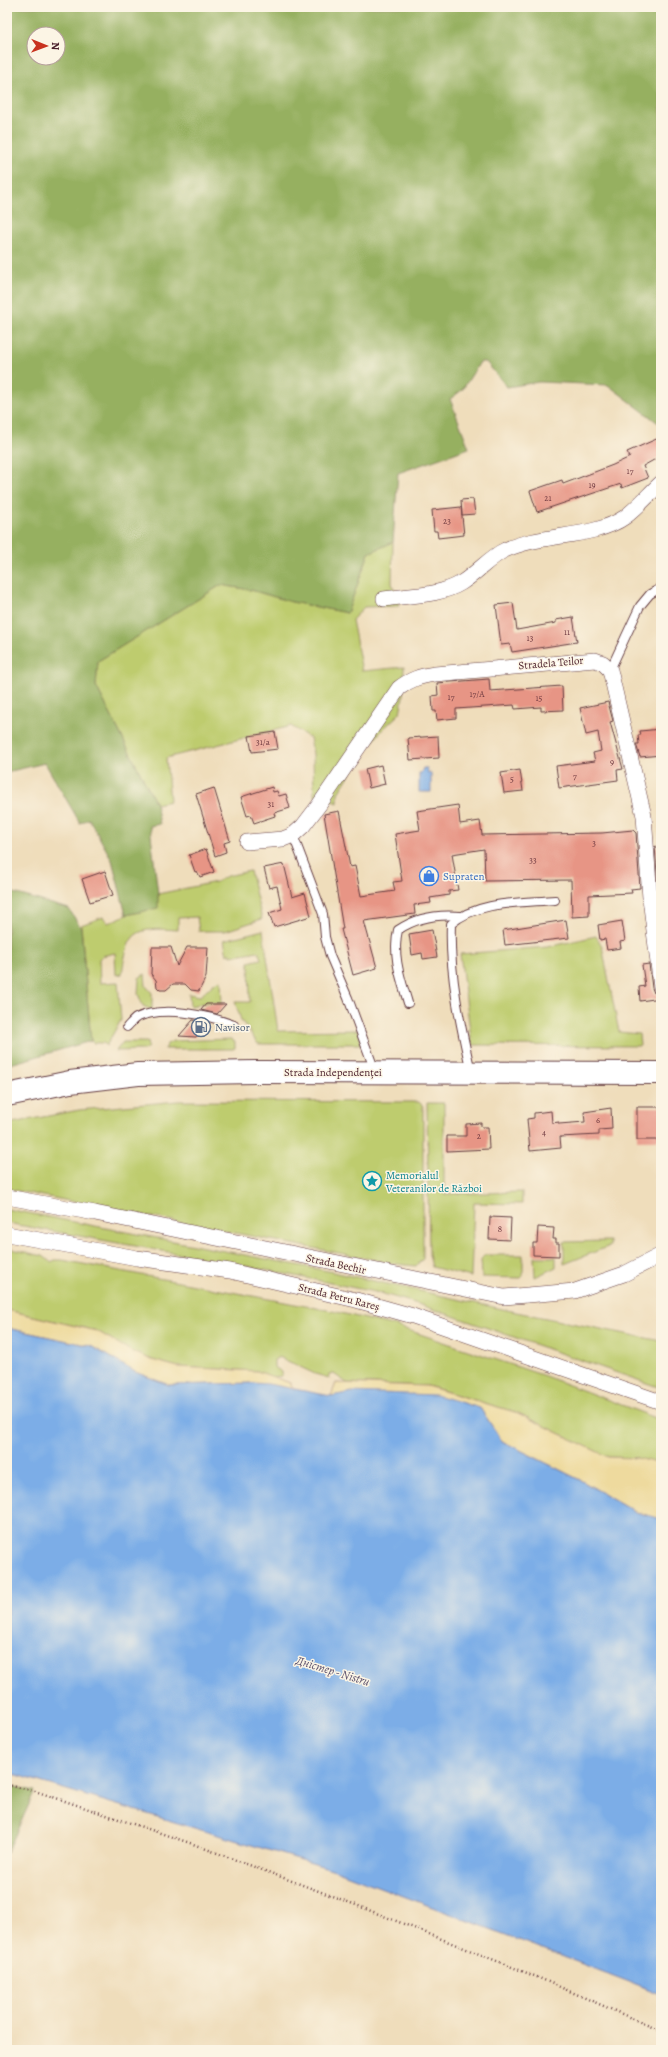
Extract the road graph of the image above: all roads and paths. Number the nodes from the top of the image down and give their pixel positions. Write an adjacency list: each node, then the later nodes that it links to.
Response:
1 (661, 483): 3 (street)
2 (661, 588): 4 (lane)
3 (384, 599)
4 (610, 670): 5 (street, Stradela Teilor); 9 (street)
5 (293, 835): 6 (street); 13 (lane)
6 (247, 842)
7 (555, 900): 8 (lane)
8 (460, 916): 10 (lane); 14 (lane)
9 (661, 987)
10 (408, 1003)
11 (234, 1025): 12 (lane)
12 (127, 1027)
13 (376, 1072): 14 (main road, Strada Independenței); 16 (main road, Strada Independenței)
14 (471, 1072): 15 (main road, Strada Independenței)
15 (661, 1073)
16 (7, 1094)
17 (7, 1197): 19 (street, Strada Bechir)
18 (7, 1234): 20 (street, Strada Petru Rareș)
19 (661, 1255)
20 (661, 1402)
21 (7, 1784): 22 (path)
22 (661, 2031)

